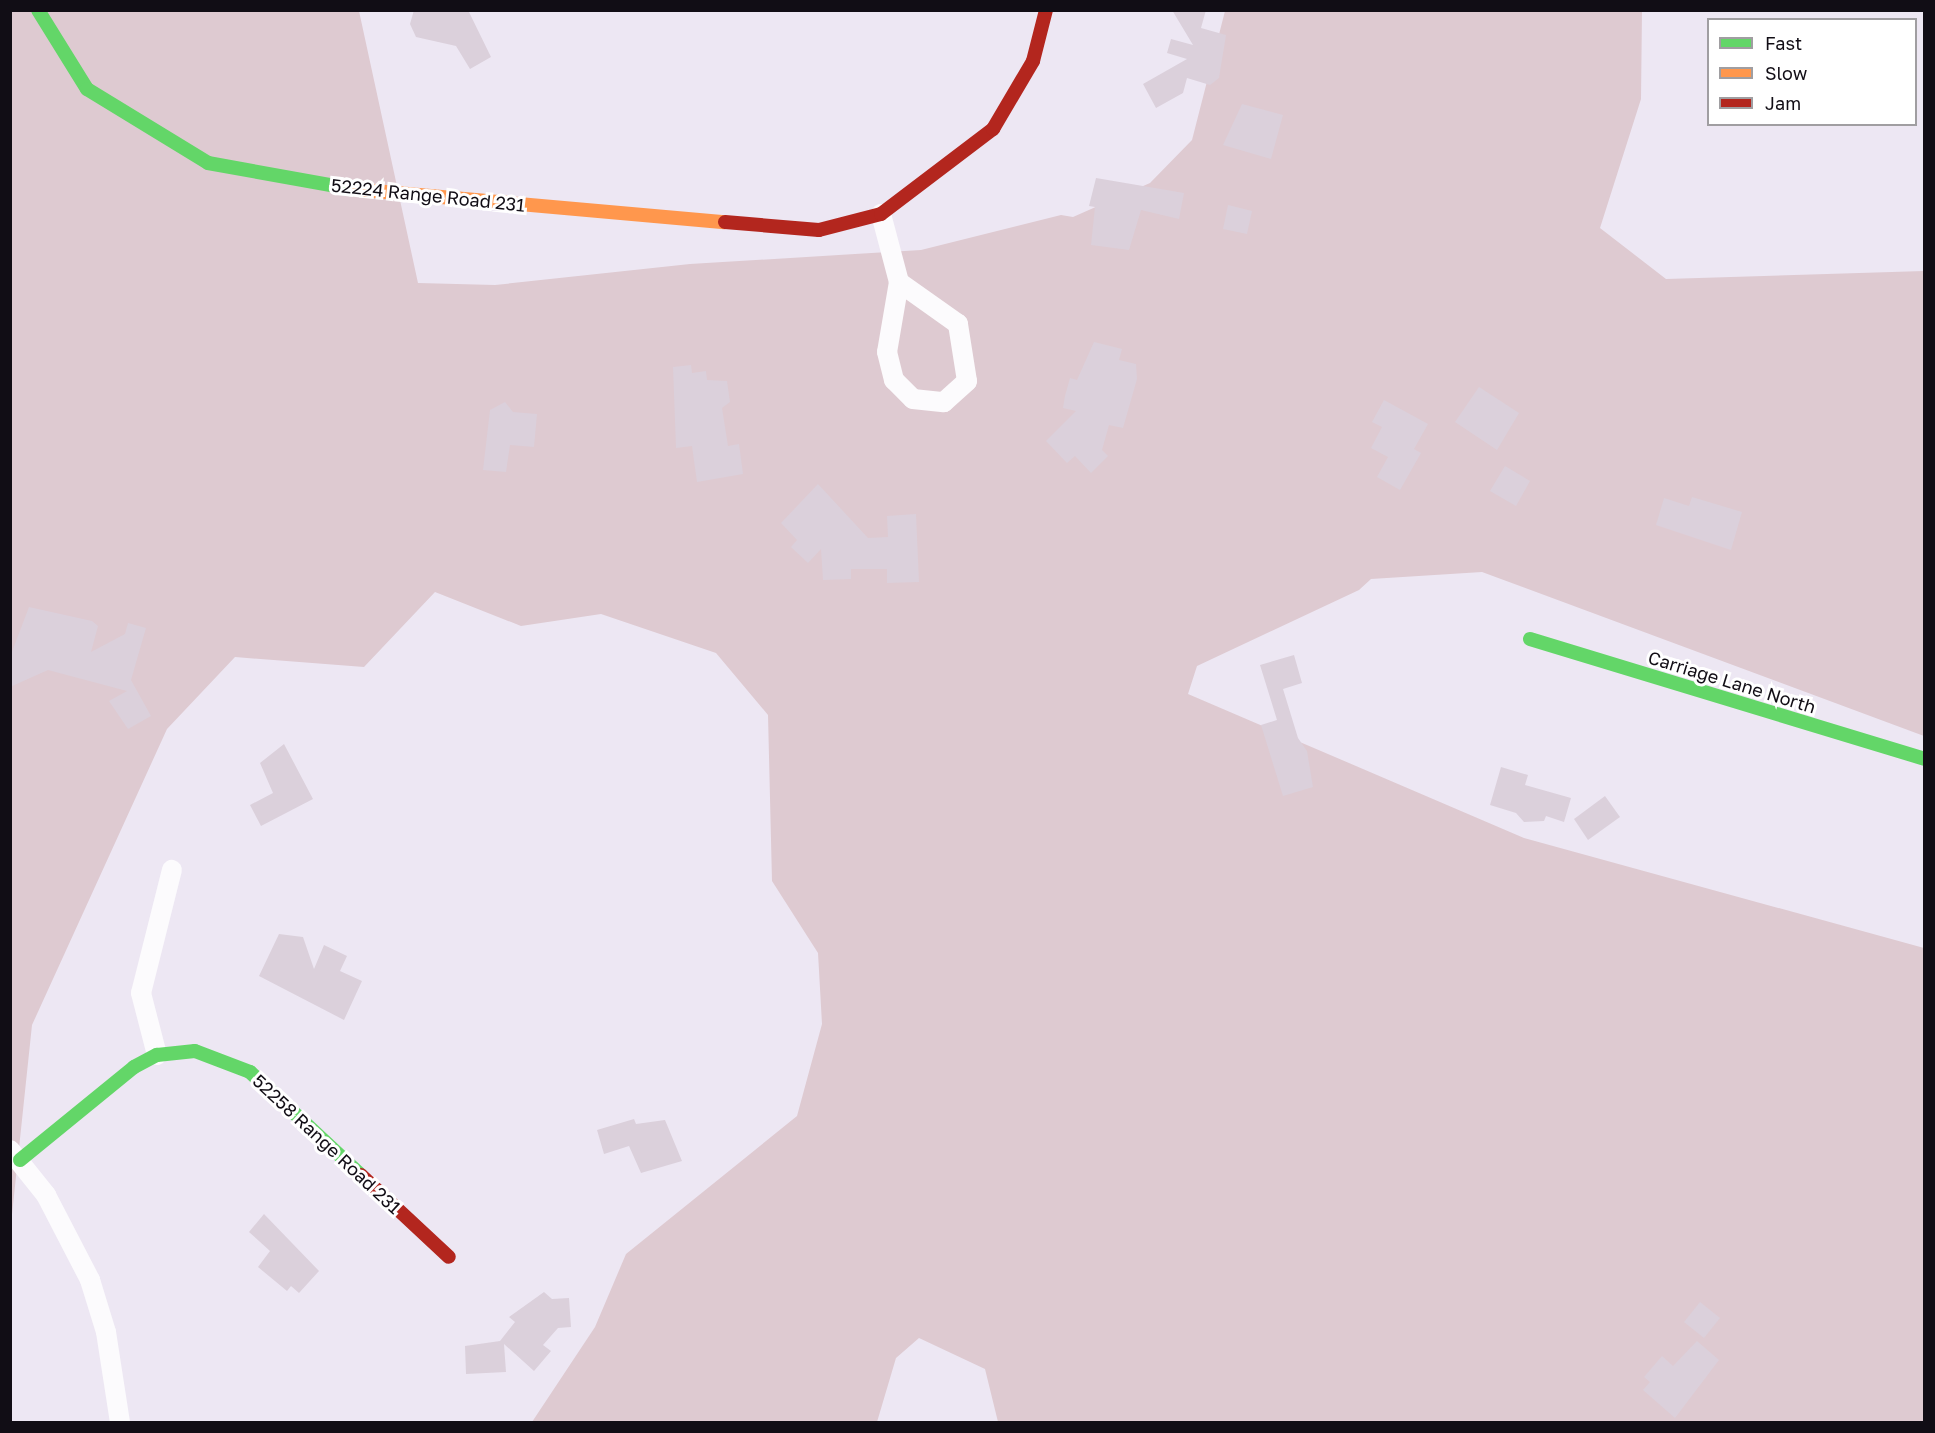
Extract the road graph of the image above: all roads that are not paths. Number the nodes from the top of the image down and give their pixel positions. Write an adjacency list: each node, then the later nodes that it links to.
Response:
1 (38, 10): 3 (street, 52224 Range Road 231)
2 (1046, 10): 3 (street, 52224 Range Road 231)
3 (881, 214): 4 (street)
4 (899, 282): 4 (street)
5 (1530, 639): 6 (street, Carriage Lane North)
6 (1924, 759)
7 (172, 870): 8 (street)
8 (157, 1055): 9 (street); 10 (street, 52258 Range Road 231)
9 (15, 1155): 11 (street)
10 (449, 1257)
11 (120, 1422)

